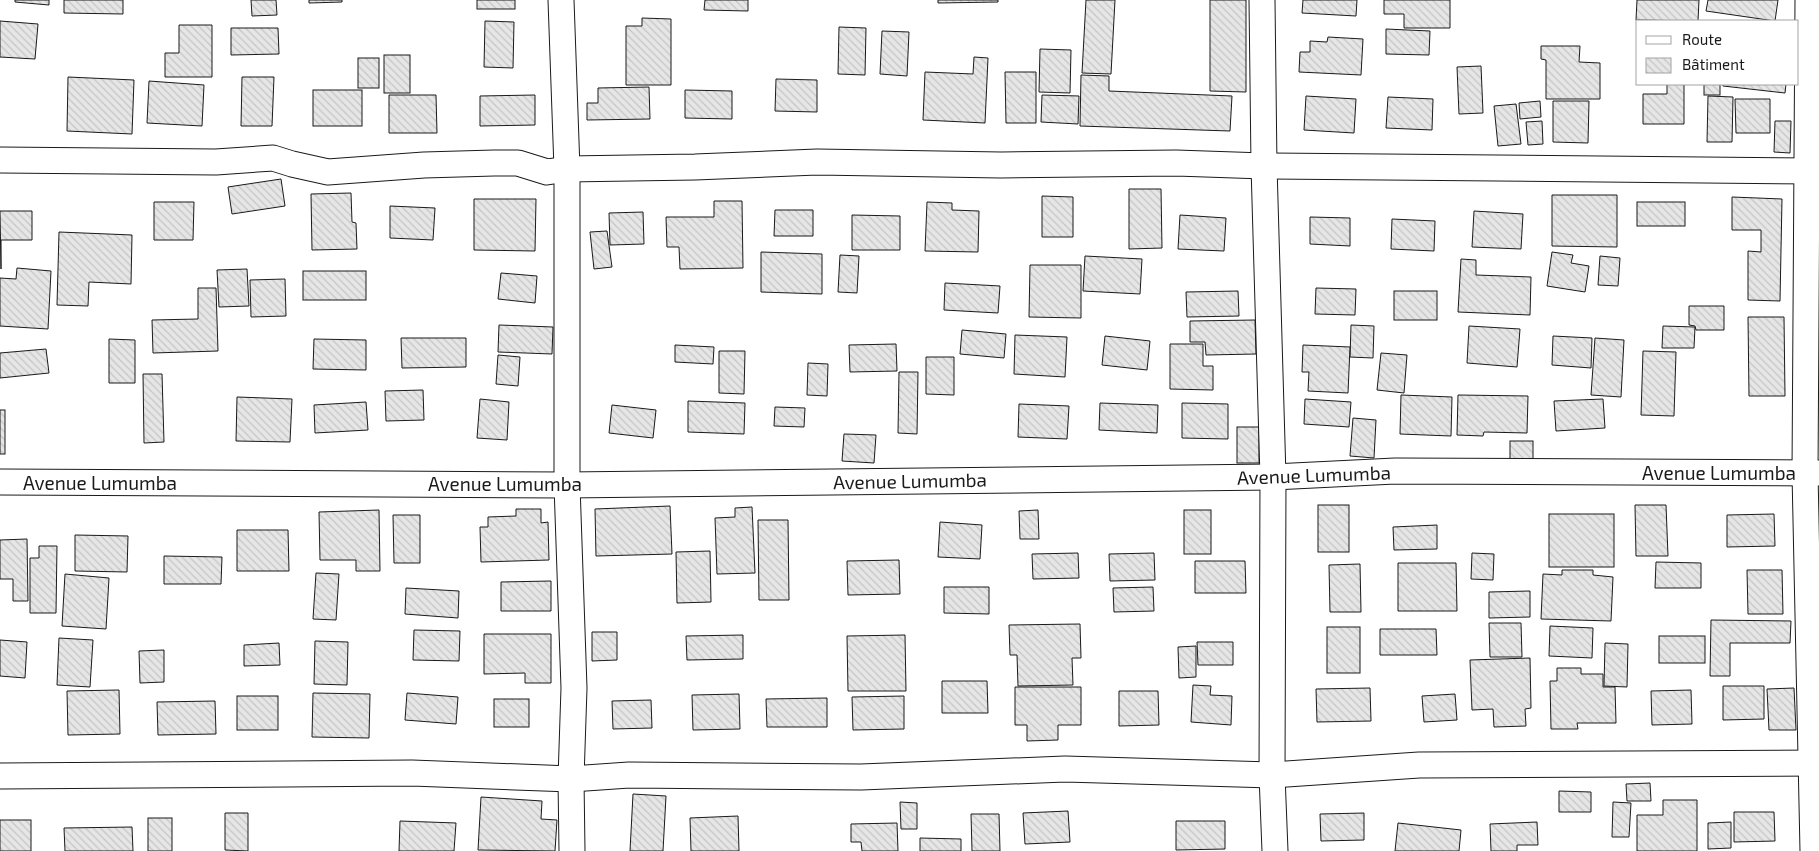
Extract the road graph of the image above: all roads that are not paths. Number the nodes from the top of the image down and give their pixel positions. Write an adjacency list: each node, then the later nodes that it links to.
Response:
1 (561, 0): 6 (street)
2 (1262, 0): 5 (street)
3 (1808, 0): 7 (street)
4 (0, 160): 6 (street)
5 (1264, 166): 6 (street); 7 (street); 9 (street)
6 (567, 169): 11 (street)
7 (1813, 172): 8 (street)
8 (1812, 473): 9 (street, Avenue Lumumba); 12 (street)
9 (1273, 477): 11 (street, Avenue Lumumba); 13 (street)
10 (0, 482): 11 (street, Avenue Lumumba)
11 (567, 485): 15 (street)
12 (1816, 763): 13 (street); 18 (street)
13 (1272, 775): 15 (street); 17 (street)
14 (0, 776): 15 (street)
15 (571, 779): 16 (street)
16 (572, 851)
17 (1275, 851)
18 (1814, 851)

